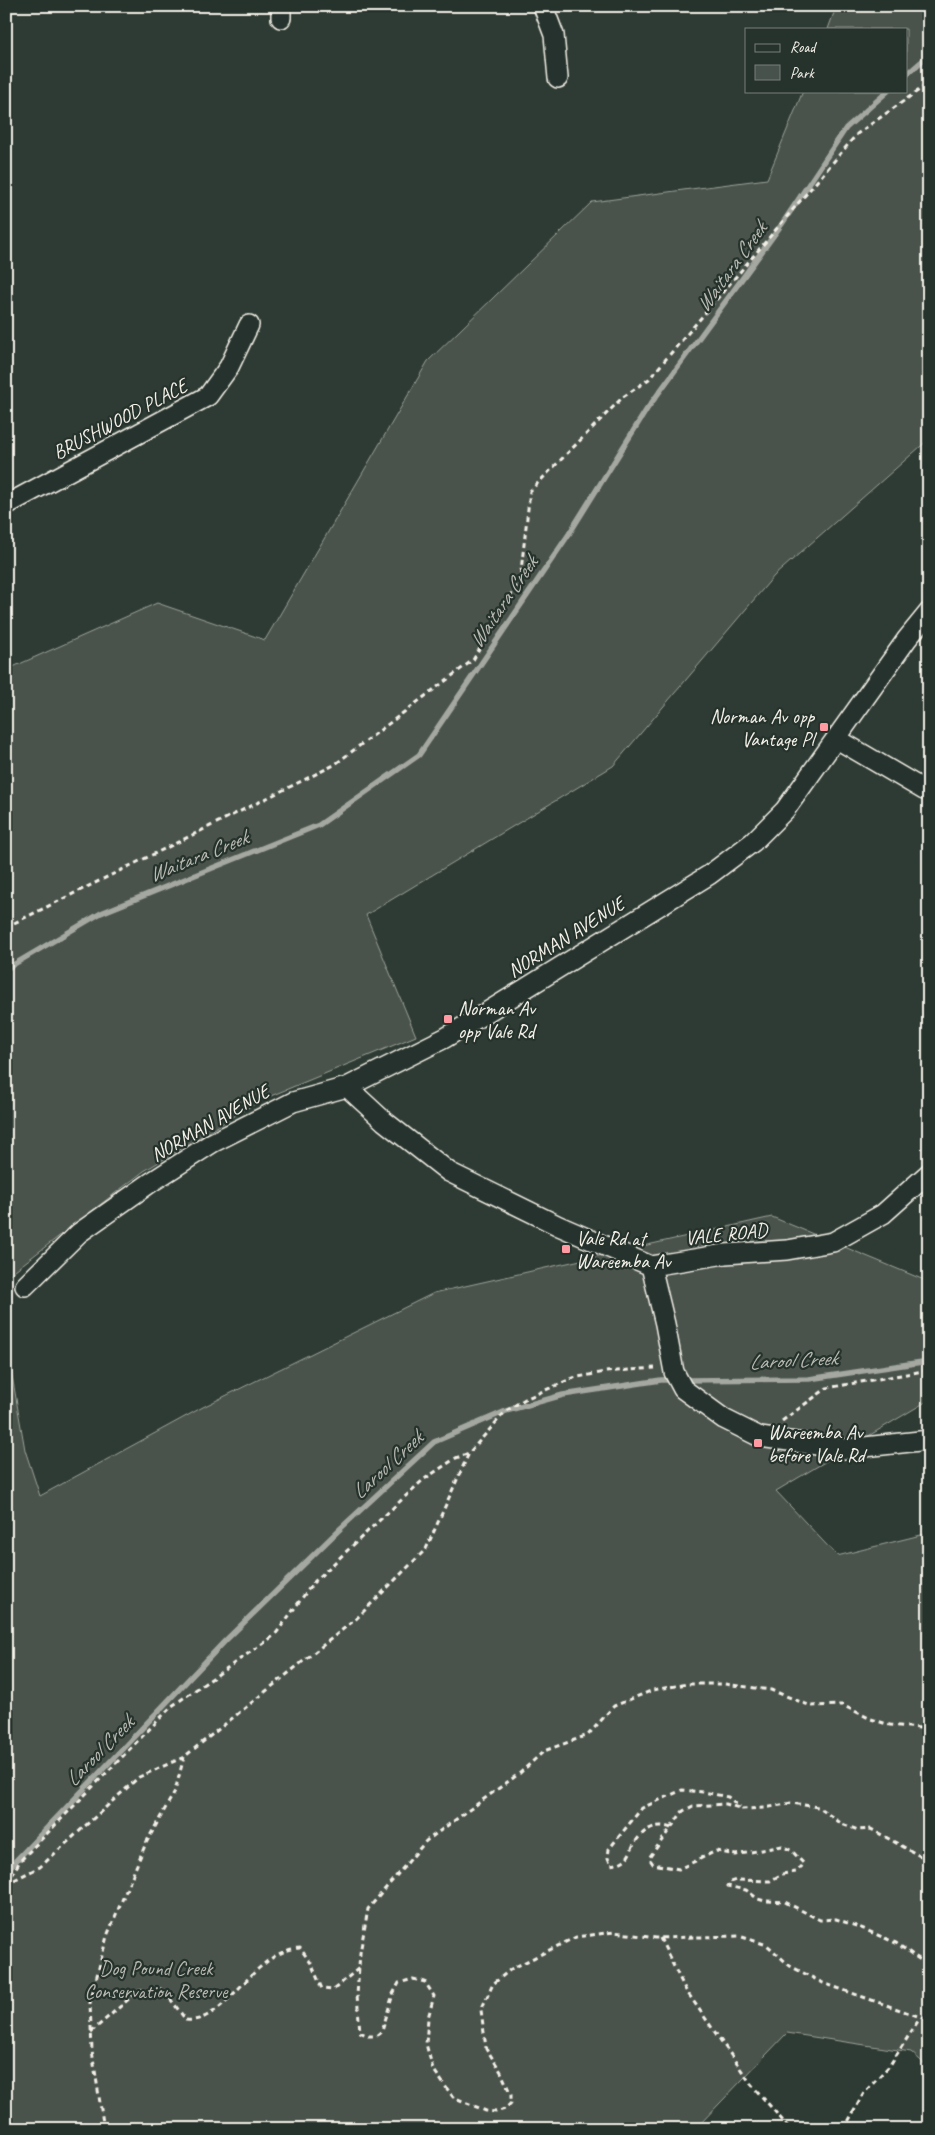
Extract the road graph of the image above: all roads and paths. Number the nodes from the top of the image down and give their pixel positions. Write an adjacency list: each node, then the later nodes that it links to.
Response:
1 (543, 6): 2 (street)
2 (558, 78)
3 (929, 83): 9 (path)
4 (249, 324): 5 (street, BRUSHWOOD PLACE)
5 (6, 505)
6 (929, 612): 7 (street, NORMAN AVENUE)
7 (837, 740): 8 (street); 10 (street, NORMAN AVENUE)
8 (929, 791)
9 (6, 927)
10 (346, 1087): 12 (street); 13 (street, NORMAN AVENUE)
11 (929, 1173): 12 (street, VALE ROAD)
12 (651, 1266): 14 (street)
13 (25, 1286)
14 (673, 1369): 16 (street); 18 (path)
15 (929, 1370): 16 (path)
16 (760, 1437): 17 (street)
17 (929, 1440)
18 (469, 1453): 20 (path); 24 (path)
19 (929, 1729): 27 (path)
20 (184, 1757): 24 (path); 30 (path)
21 (742, 1809): 22 (path); 22 (path); 23 (path)
22 (671, 1828): 26 (path)
23 (929, 1861)
24 (6, 1883)
25 (660, 1938): 27 (path); 28 (path); 32 (path)
26 (929, 1966)
27 (359, 1968): 30 (path)
28 (920, 2018): 29 (path); 33 (path)
29 (929, 2020)
30 (91, 2032): 31 (path)
31 (104, 2129)
32 (790, 2129)
33 (844, 2129)

